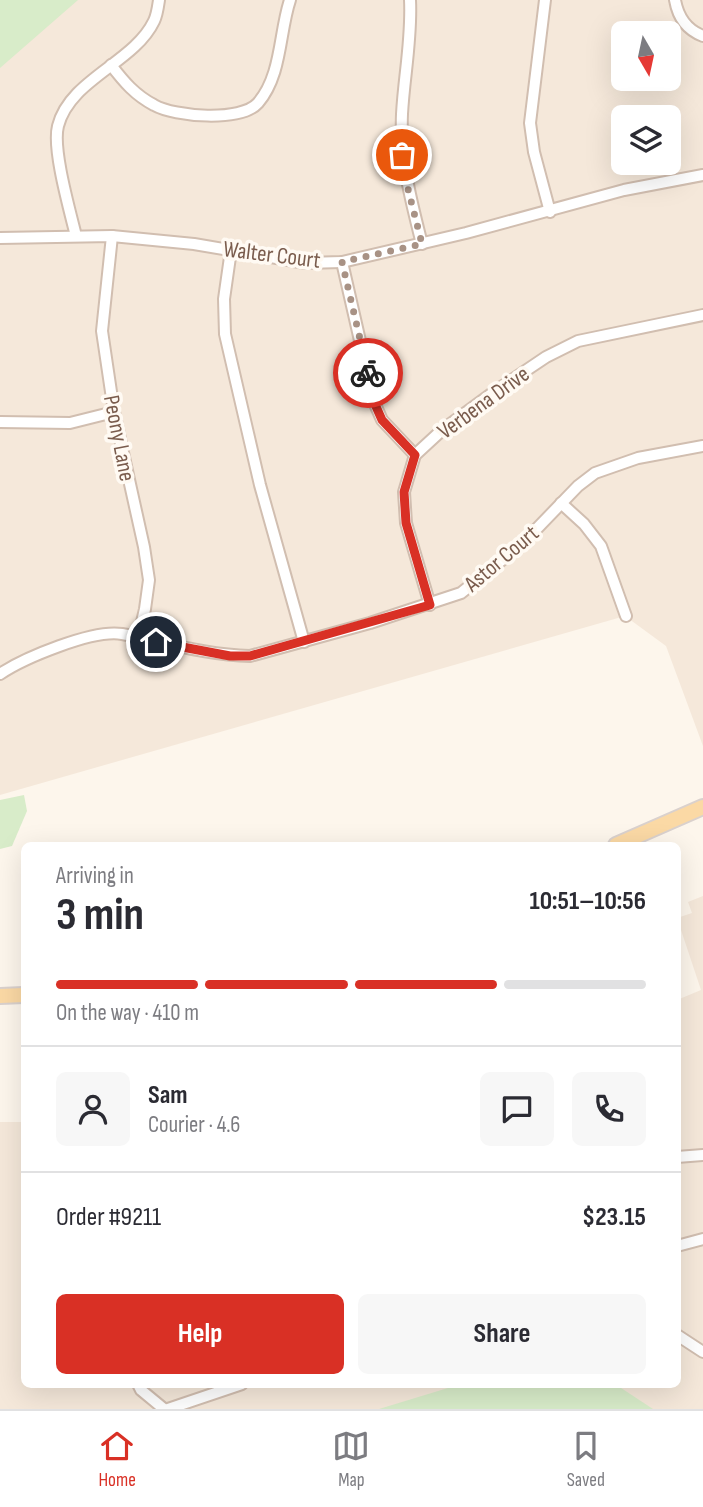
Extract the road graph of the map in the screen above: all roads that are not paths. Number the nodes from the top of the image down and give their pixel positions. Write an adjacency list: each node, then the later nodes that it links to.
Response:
1 (159, 0): 7 (street)
2 (290, 0): 7 (street)
3 (410, 0): 13 (street)
4 (545, 0): 9 (street)
5 (675, 0): 6 (street)
6 (703, 36)
7 (111, 65): 10 (street)
8 (703, 175): 9 (street, Walter Court)
9 (550, 212): 13 (street, Walter Court)
10 (76, 236): 11 (street, Walter Court); 12 (street, Walter Court)
11 (112, 236): 14 (street, Walter Court); 17 (street, Peony Lane)
12 (0, 238)
13 (422, 244): 15 (street, Walter Court)
14 (231, 250): 15 (street, Walter Court); 25 (street)
15 (342, 262): 20 (street)
16 (703, 315): 20 (street, Verbena Drive)
17 (114, 412): 18 (street); 24 (street, Peony Lane)
18 (0, 422)
19 (703, 446): 21 (street, Astor Court)
20 (415, 455): 22 (street, Verbena Drive)
21 (561, 503): 22 (street, Astor Court); 23 (street)
22 (430, 605): 25 (street, Astor Court)
23 (626, 616)
24 (138, 639): 25 (street, Astor Court); 26 (street, Astor Court)
25 (304, 642)
26 (0, 674)
27 (703, 807): 28 (main road)
28 (623, 842)
29 (21, 995): 30 (main road)
30 (0, 996)
31 (703, 1155): 32 (street)
32 (681, 1157)
33 (703, 1239): 34 (street)
34 (681, 1245)
35 (681, 1338): 36 (street)
36 (703, 1352)
37 (140, 1388): 39 (street)
38 (230, 1388): 39 (street)
39 (166, 1409)

